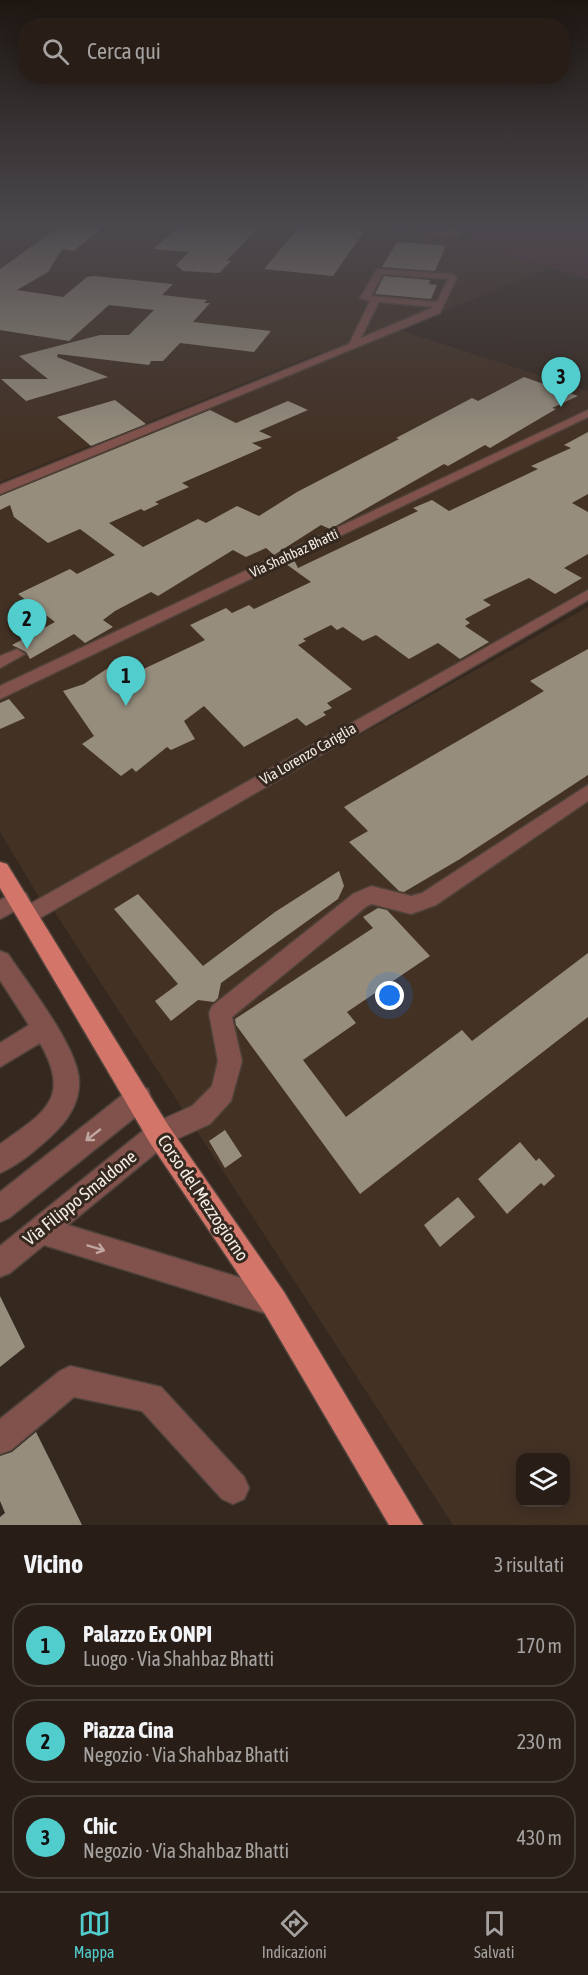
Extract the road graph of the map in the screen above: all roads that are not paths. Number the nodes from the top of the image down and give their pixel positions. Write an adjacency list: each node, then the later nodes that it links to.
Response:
1 (367, 298): 3 (street)
2 (443, 298): 4 (street)
3 (376, 299): 4 (street); 5 (street)
4 (440, 305): 5 (street)
5 (353, 345): 7 (street)
6 (588, 413): 11 (street, Via Shahbaz Bhatti)
7 (0, 490)
8 (588, 594): 14 (street, Via Lorenzo Cariglia)
9 (17, 654): 10 (street)
10 (0, 663)
11 (0, 693)
12 (588, 792): 19 (street, Via Filippo Smaldone)
13 (0, 870): 14 (main road, Corso del Mezzogiorno)
14 (16, 908): 18 (main road, Corso del Mezzogiorno)
15 (0, 961): 16 (street)
16 (44, 1028): 17 (street); 20 (street)
17 (0, 1056)
18 (139, 1098): 19 (main road, Corso del Mezzogiorno); 21 (street, one-way to 21)
19 (159, 1134): 22 (street, Via Filippo Smaldone); 24 (main road, Corso del Mezzogiorno)
20 (0, 1160)
21 (0, 1209)
22 (40, 1230): 23 (street, Via Filippo Smaldone); 24 (street, one-way to 24)
23 (0, 1263)
24 (274, 1302): 27 (main road, Corso del Mezzogiorno)
25 (0, 1439): 26 (street)
26 (233, 1488)
27 (406, 1525)

